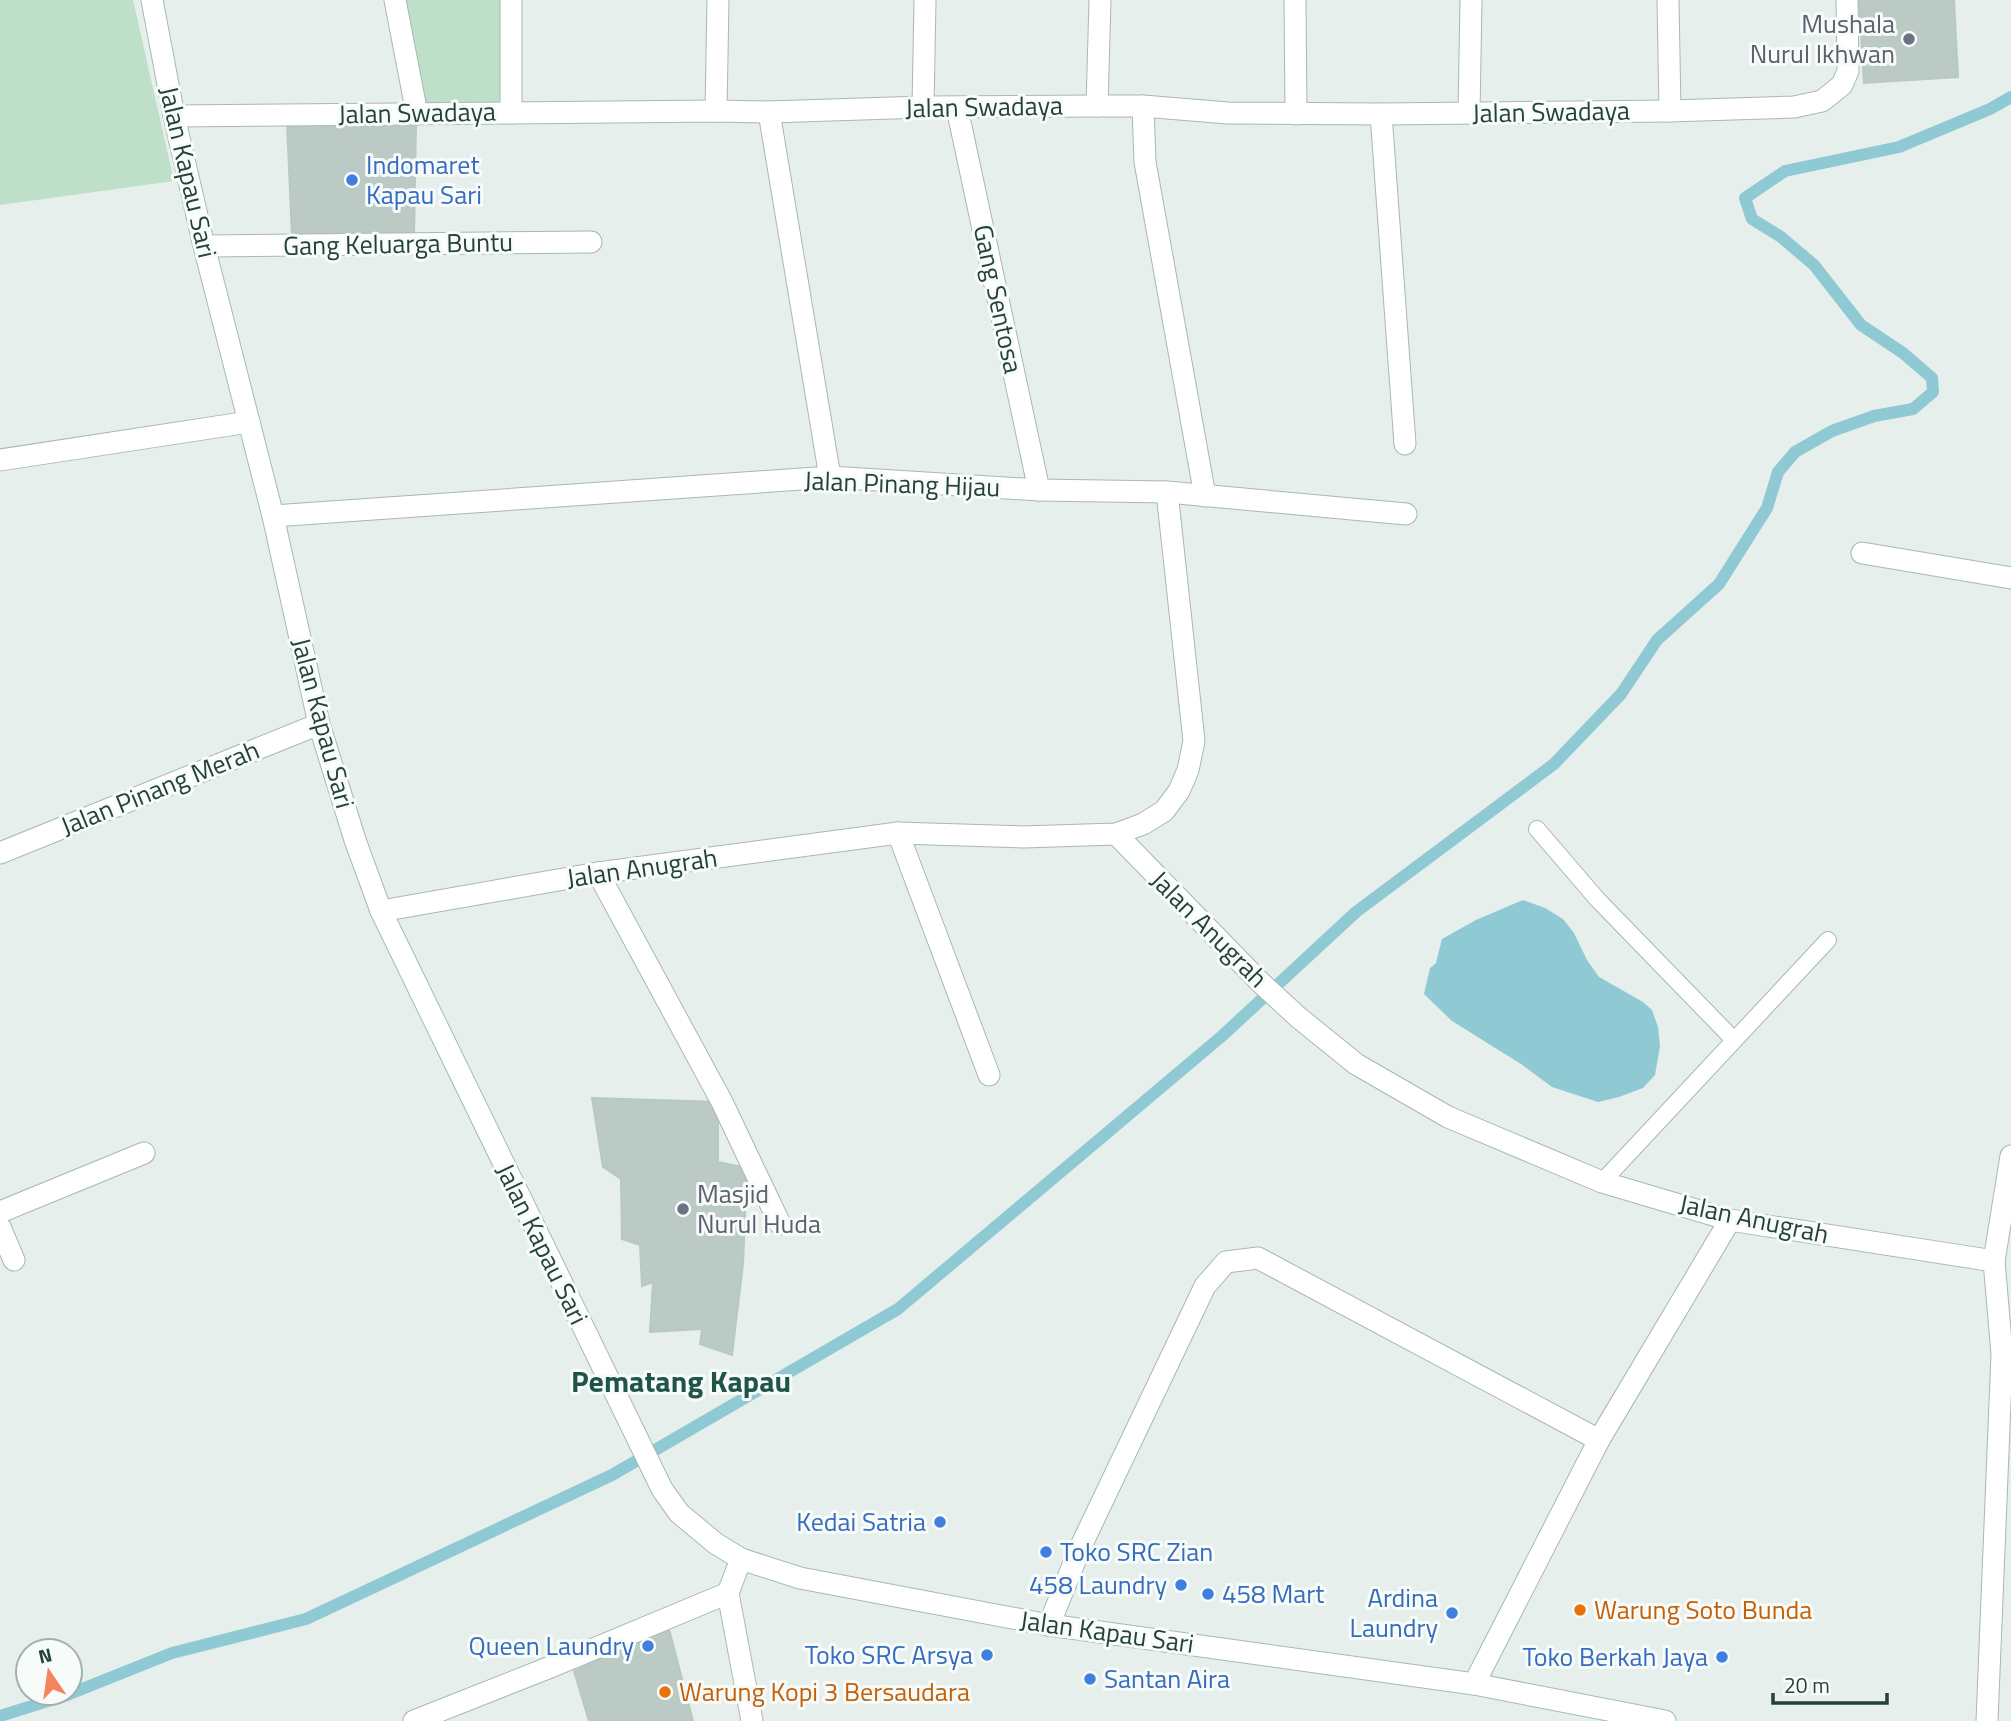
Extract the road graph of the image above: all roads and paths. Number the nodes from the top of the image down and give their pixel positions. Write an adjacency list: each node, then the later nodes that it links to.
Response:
1 (152, 0): 23 (street, Jalan Kapau Sari)
2 (395, 0): 20 (street)
3 (511, 0): 18 (street)
4 (718, 0): 15 (street)
5 (925, 0): 13 (street)
6 (1100, 0): 11 (street)
7 (1295, 0): 21 (street)
8 (1471, 0): 19 (street)
9 (1668, 0): 16 (street)
10 (1847, 0): 16 (street, Jalan Swadaya)
11 (1097, 106): 12 (street, Jalan Swadaya); 14 (street, Jalan Swadaya)
12 (1143, 106): 21 (street, Jalan Swadaya); 32 (street)
13 (923, 107): 14 (street, Jalan Swadaya); 17 (street, Jalan Swadaya)
14 (957, 108): 30 (street, Gang Sentosa)
15 (716, 111): 17 (street, Jalan Swadaya); 18 (street, Jalan Swadaya)
16 (1670, 111): 19 (street, Jalan Swadaya)
17 (769, 112): 29 (street)
18 (511, 113): 20 (street, Jalan Swadaya)
19 (1469, 113): 22 (street, Jalan Swadaya)
20 (417, 114): 23 (street, Jalan Swadaya)
21 (1296, 114): 22 (street, Jalan Swadaya)
22 (1381, 114): 27 (street)
23 (174, 116): 25 (street, Jalan Kapau Sari)
24 (591, 242): 25 (street, Gang Keluarga Buntu)
25 (204, 246): 26 (street, Jalan Kapau Sari)
26 (249, 422): 28 (street); 34 (street, Jalan Kapau Sari)
27 (1405, 444)
28 (0, 460)
29 (830, 477): 30 (street, Jalan Pinang Hijau); 34 (street, Jalan Pinang Hijau)
30 (1039, 491): 31 (street, Jalan Pinang Hijau)
31 (1167, 492): 32 (street, Jalan Pinang Hijau); 40 (street)
32 (1206, 496): 33 (street, Jalan Pinang Hijau)
33 (1406, 514)
34 (273, 516): 37 (street, Jalan Kapau Sari)
35 (1862, 553): 36 (street)
36 (2011, 578)
37 (319, 724): 41 (street, Jalan Pinang Merah); 43 (street, Jalan Kapau Sari)
38 (1536, 829): 45 (lane)
39 (898, 833): 40 (street, Jalan Anugrah); 42 (street, Jalan Anugrah); 46 (street)
40 (1116, 834): 49 (street, Jalan Anugrah)
41 (0, 853)
42 (597, 873): 43 (street, Jalan Anugrah); 52 (street)
43 (381, 911): 57 (street, Jalan Kapau Sari)
44 (1828, 940): 45 (lane)
45 (1734, 1040): 49 (lane)
46 (989, 1075)
47 (144, 1153): 50 (street)
48 (2011, 1156): 55 (street)
49 (1602, 1182): 51 (street, Jalan Anugrah)
50 (0, 1212)
51 (1730, 1220): 55 (street, Jalan Anugrah); 56 (street)
52 (780, 1224)
53 (0, 1227): 54 (street)
54 (14, 1260)
55 (1994, 1261): 64 (street)
56 (1599, 1440): 59 (street); 60 (street)
57 (741, 1559): 58 (street); 59 (street, Jalan Kapau Sari)
58 (728, 1593): 61 (street); 62 (street)
59 (1049, 1625): 60 (street, Jalan Kapau Sari)
60 (1474, 1684): 63 (street, Jalan Kapau Sari)
61 (414, 1721)
62 (752, 1721)
63 (1665, 1721)
64 (1987, 1721)

